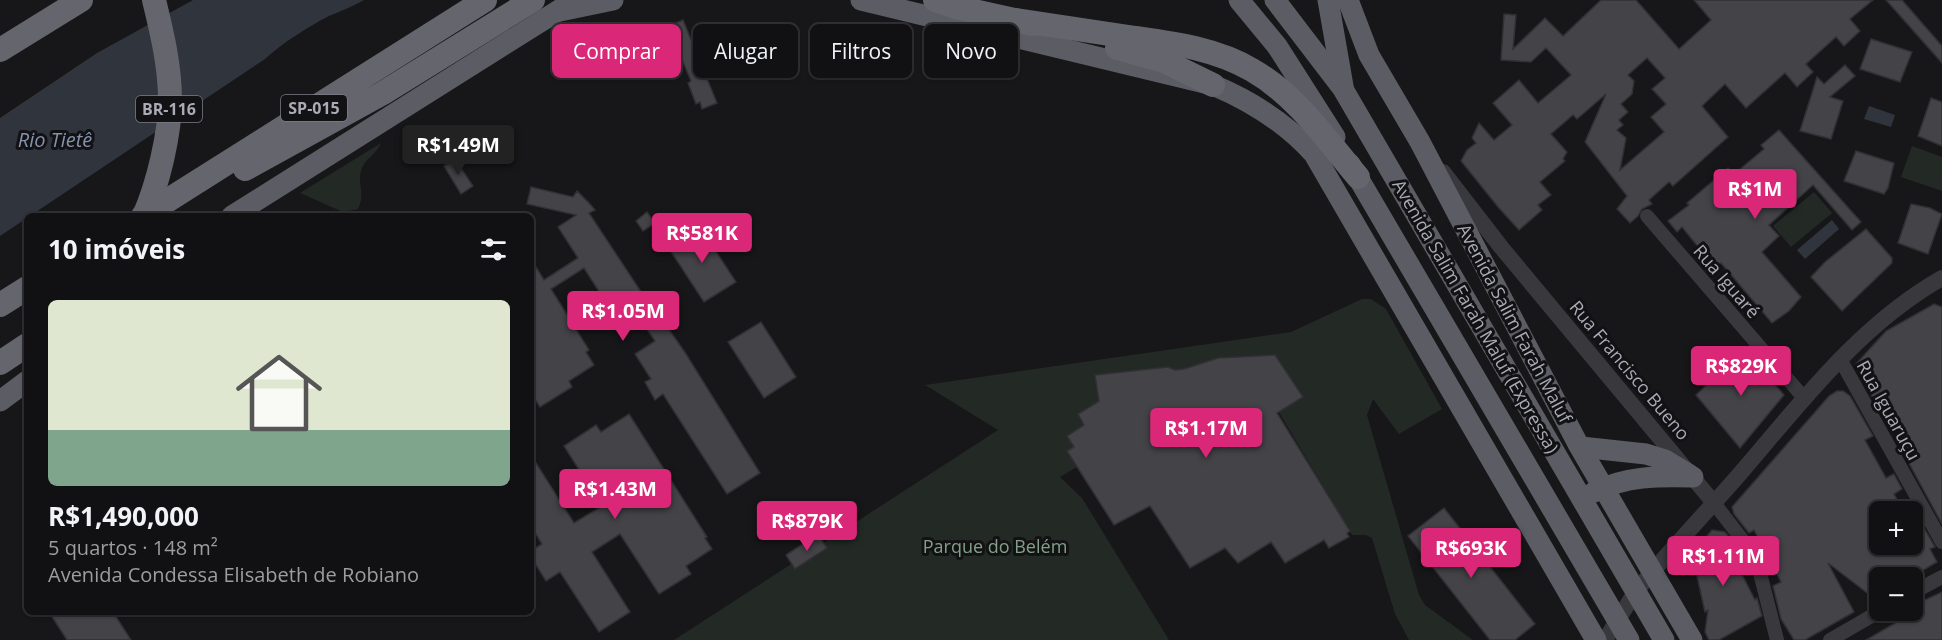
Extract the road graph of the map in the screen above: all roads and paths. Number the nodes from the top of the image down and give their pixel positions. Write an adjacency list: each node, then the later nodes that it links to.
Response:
1 (81, 0): 16 (highway)
2 (154, 0): 23 (highway, BR-116, bridge)
3 (485, 0): 21 (highway, SP-015)
4 (533, 0): 21 (highway)
5 (574, 0): 14 (highway)
6 (613, 0): 14 (highway)
7 (861, 0): 18 (highway)
8 (935, 0): 15 (highway)
9 (1239, 0): 22 (highway)
10 (1275, 0): 19 (highway, Avenida Salim Farah Maluf (Expressa))
11 (1328, 0): 19 (highway)
12 (1348, 0): 17 (highway, Avenida Salim Farah Maluf)
13 (1364, 0): 17 (highway)
14 (554, 13): 25 (highway)
15 (1005, 18): 18 (highway); 22 (highway)
16 (0, 51)
17 (1369, 55): 20 (highway, Avenida Salim Farah Maluf)
18 (1213, 85): 38 (highway)
19 (1343, 89): 32 (highway, Avenida Salim Farah Maluf (Expressa))
20 (1420, 142): 39 (highway, Avenida Salim Farah Maluf); 40 (street, Rua Francisco Bueno)
21 (205, 177): 24 (highway, SP-015)
22 (1358, 177): 34 (highway)
23 (145, 213)
24 (149, 213)
25 (237, 213)
26 (1647, 216): 36 (street, Rua Iguaré)
27 (1941, 280): 31 (street)
28 (24, 290): 29 (highway)
29 (0, 305)
30 (24, 347): 33 (highway)
31 (1840, 359): 36 (street); 48 (street, Rua Iguaruçu)
32 (1503, 362): 39 (highway); 43 (highway, Avenida Salim Farah Maluf (Expressa))
33 (0, 363)
34 (1470, 368): 38 (highway); 45 (highway)
35 (24, 383): 37 (highway)
36 (1804, 398): 42 (street)
37 (0, 401)
38 (1481, 441): 47 (highway)
39 (1580, 446): 40 (highway); 41 (highway, Avenida Salim Farah Maluf)
40 (1697, 482): 41 (highway); 42 (street); 44 (street, Rua Francisco Bueno); 46 (street)
41 (1605, 486): 43 (highway); 49 (highway, Avenida Salim Farah Maluf)
42 (1728, 488): 44 (street)
43 (1581, 498): 45 (highway); 52 (highway, Avenida Salim Farah Maluf (Expressa))
44 (1714, 503): 46 (street); 60 (street, Rua Francisco Bueno)
45 (1556, 515): 47 (highway); 54 (highway)
46 (1695, 524): 49 (street)
47 (1537, 537): 55 (highway)
48 (1942, 542)
49 (1653, 571): 52 (street); 59 (highway, Avenida Salim Farah Maluf)
50 (1942, 577): 51 (street)
51 (1923, 587)
52 (1636, 591): 54 (street); 58 (highway, Avenida Salim Farah Maluf (Expressa))
53 (1869, 618): 61 (street)
54 (1617, 620): 56 (street); 57 (highway)
55 (1596, 640)
56 (1605, 640)
57 (1629, 640)
58 (1664, 640)
59 (1692, 640)
60 (1777, 640)
61 (1830, 640)

